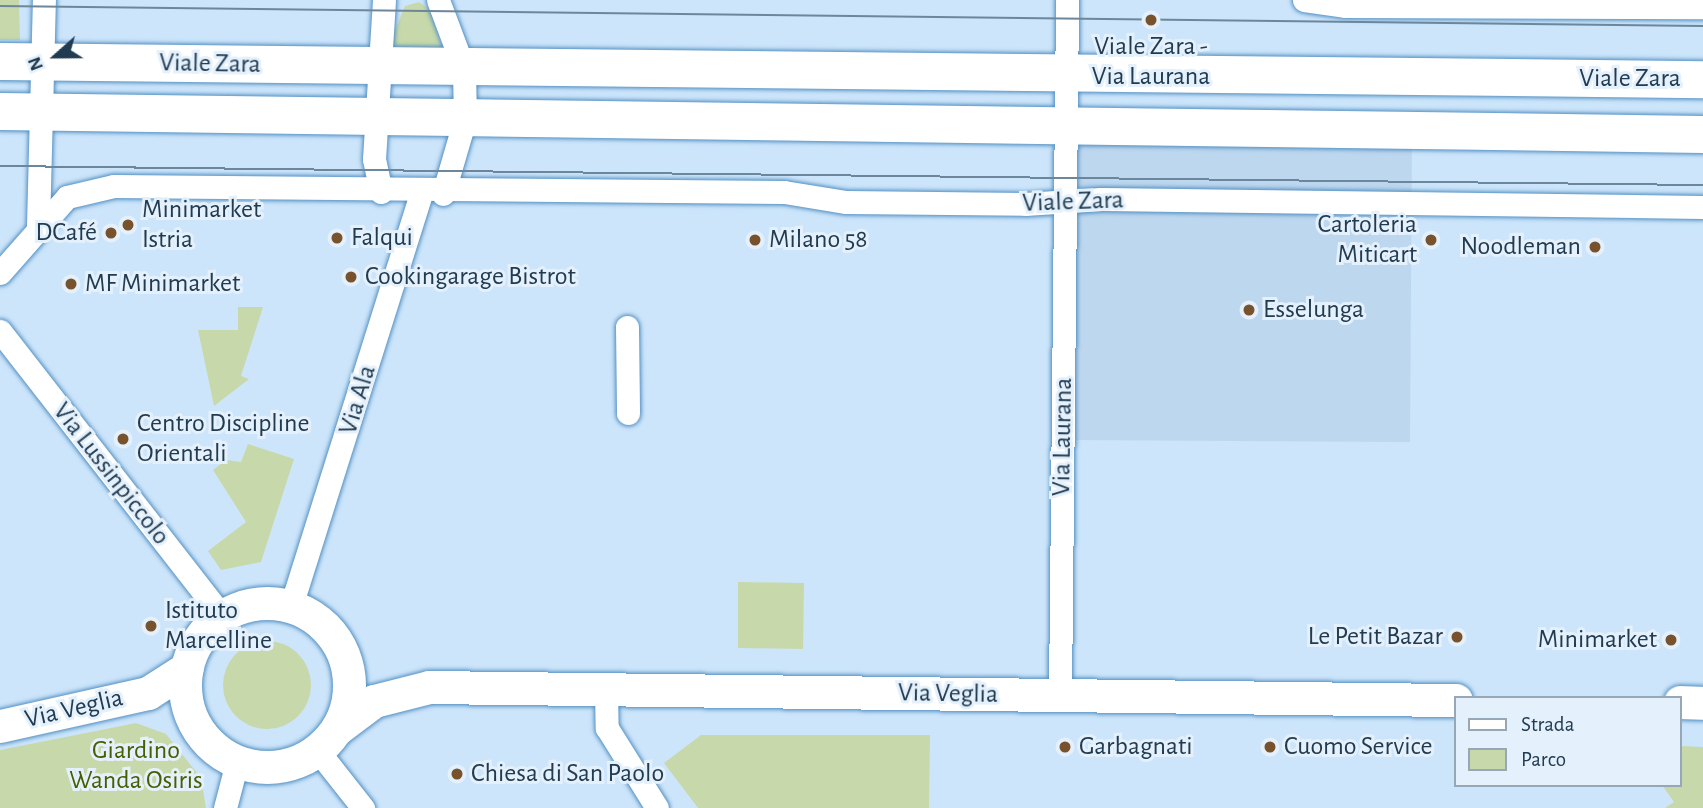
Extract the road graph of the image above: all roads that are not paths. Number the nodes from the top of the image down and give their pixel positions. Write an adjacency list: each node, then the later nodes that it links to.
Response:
1 (44, 0): 8 (street)
2 (384, 0): 9 (street)
3 (438, 0): 10 (street)
4 (1067, 0): 11 (street)
5 (1304, 0): 6 (street)
6 (1703, 7)
7 (0, 61): 8 (main road, Viale Zara)
8 (44, 62): 9 (main road, Viale Zara); 14 (street)
9 (377, 67): 10 (main road, Viale Zara); 15 (street)
10 (464, 69): 11 (main road, Viale Zara); 16 (street)
11 (1066, 76): 12 (main road, Viale Zara); 17 (street)
12 (1703, 79)
13 (0, 111): 14 (main road, Viale Zara)
14 (44, 112): 15 (main road, Viale Zara); 24 (street)
15 (375, 118): 16 (main road, Viale Zara); 20 (street)
16 (465, 119): 17 (main road, Viale Zara); 21 (street)
17 (1066, 122): 18 (main road, Viale Zara); 19 (street, Viale Zara)
18 (1703, 134)
19 (1065, 178): 22 (street, Via Laurana)
20 (381, 192): 21 (street, Viale Zara); 24 (street, Viale Zara)
21 (432, 193): 22 (street, Viale Zara); 29 (street, Via Ala)
22 (1065, 203): 23 (street, Viale Zara); 36 (street, Via Laurana)
23 (1703, 207)
24 (37, 230): 25 (street, Viale Zara)
25 (0, 273)
26 (627, 327): 28 (street)
27 (0, 331): 30 (street, Via Lussinpiccolo)
28 (628, 413)
29 (291, 606): 30 (street); 31 (street)
30 (222, 616): 32 (street)
31 (333, 636): 33 (street, Via Veglia); 42 (street)
32 (187, 668): 35 (street, Via Veglia); 40 (street)
33 (439, 687): 34 (street, Via Veglia); 42 (street, Via Veglia)
34 (606, 689): 36 (street, Via Veglia); 46 (street)
35 (148, 693): 40 (street, Via Veglia); 41 (street, Via Veglia)
36 (1060, 695): 37 (street, Via Veglia)
37 (1454, 700)
38 (1682, 702): 39 (street)
39 (1703, 703)
40 (189, 712): 43 (street)
41 (0, 726)
42 (328, 739): 43 (street); 45 (street)
43 (237, 762): 44 (street)
44 (225, 808)
45 (363, 808)
46 (657, 808)

